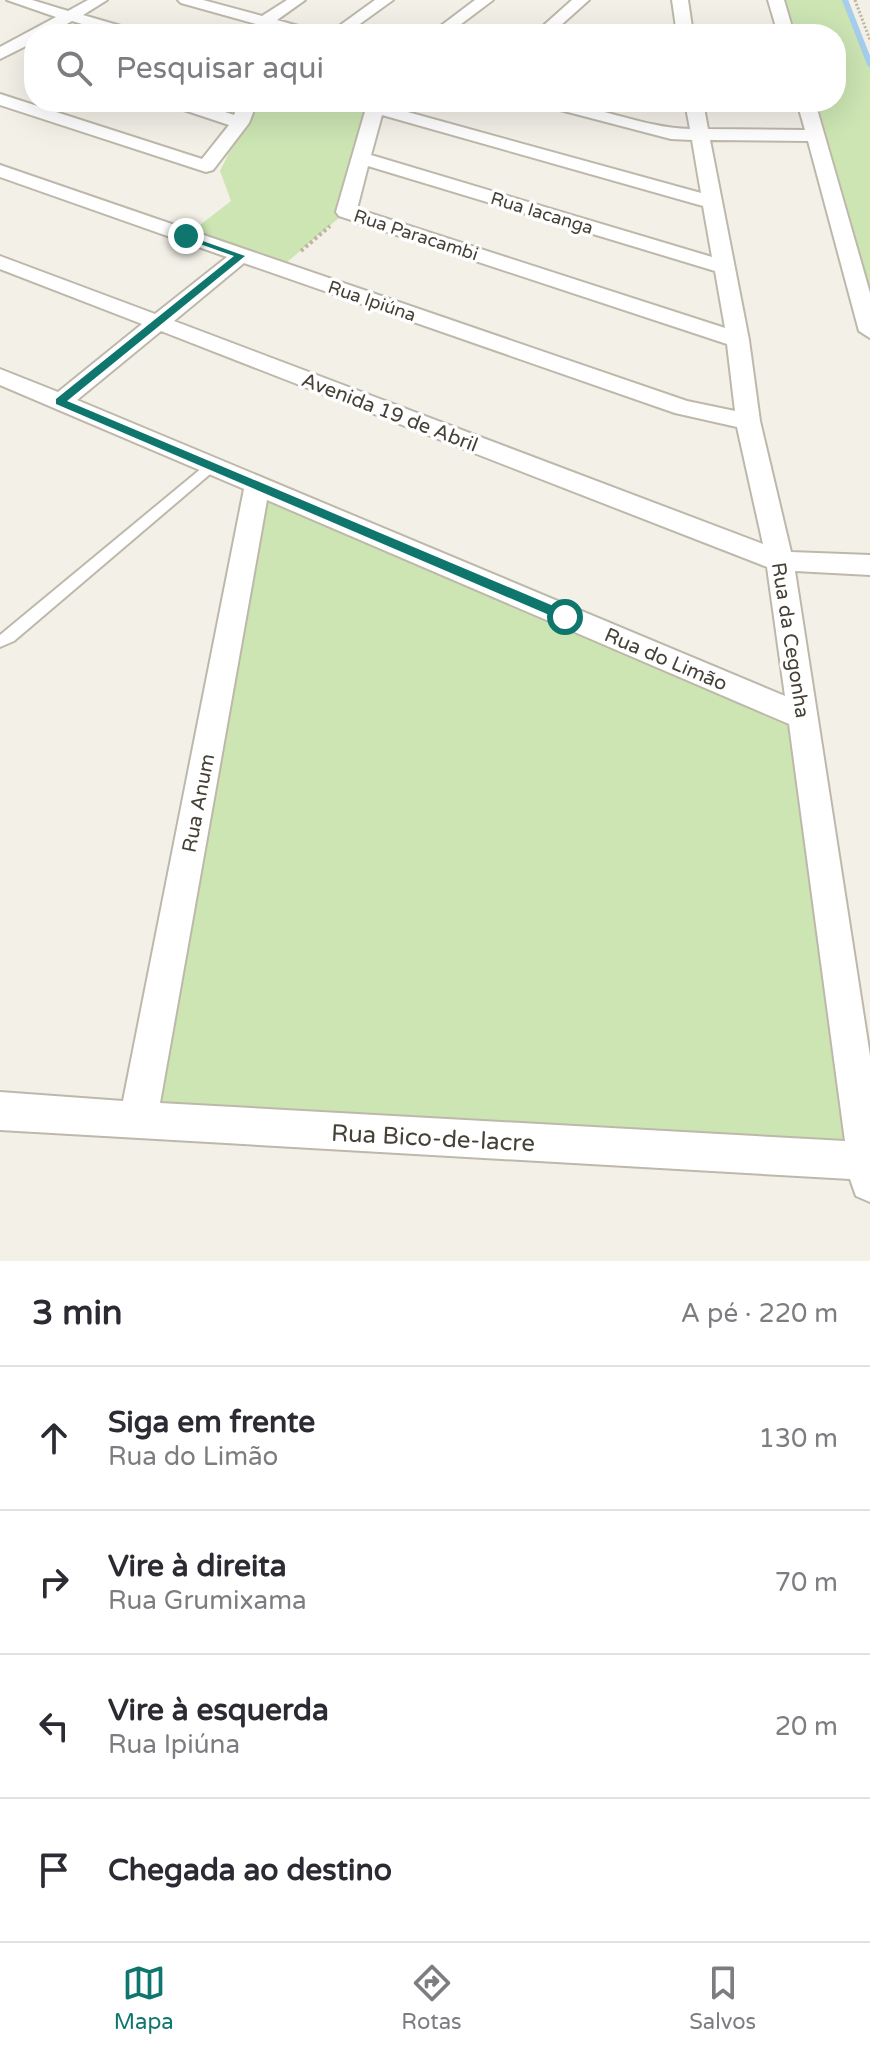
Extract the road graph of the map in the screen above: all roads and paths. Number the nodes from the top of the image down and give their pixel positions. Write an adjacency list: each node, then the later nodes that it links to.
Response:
1 (15, 0): 11 (street)
2 (99, 0): 11 (street)
3 (297, 0): 12 (street)
4 (385, 0): 16 (street)
5 (485, 0): 17 (street)
6 (581, 0): 18 (street)
7 (680, 0): 19 (street)
8 (776, 0): 20 (street)
9 (855, 0): 22 (path)
10 (196, 1): 12 (street)
11 (70, 16): 13 (street); 14 (street)
12 (265, 21): 15 (street)
13 (55, 24)
14 (98, 24)
15 (275, 24)
16 (350, 24)
17 (452, 24)
18 (553, 24)
19 (684, 24)
20 (783, 24)
21 (24, 40): 23 (street)
22 (870, 40)
23 (4, 48): 24 (street)
24 (24, 52)
25 (0, 99): 26 (street)
26 (24, 107)
27 (40, 112): 35 (street)
28 (208, 112): 35 (street)
29 (244, 112): 35 (street)
30 (374, 112): 38 (street, Rua Paracambi)
31 (389, 112): 40 (street, Rua Paracambi)
32 (588, 112): 37 (street)
33 (695, 112): 37 (street, Rua da Cegonha)
34 (809, 112): 36 (street)
35 (240, 123)
36 (816, 136): 37 (street); 47 (street)
37 (699, 137): 40 (street, Rua da Cegonha)
38 (361, 158): 41 (street, Rua Paracambi); 44 (street, Rua Iacanga)
39 (0, 171): 42 (street, Rua Ipiúna)
40 (712, 202): 44 (street, Rua da Cegonha)
41 (346, 212): 45 (path); 48 (street, Rua Paracambi)
42 (240, 256): 45 (street, Rua Ipiúna); 46 (street)
43 (0, 262): 46 (street, Avenida 19 de Abril)
44 (724, 267): 48 (street, Rua da Cegonha)
45 (279, 269): 51 (street, Rua Ipiúna)
46 (158, 323): 50 (street); 54 (street, Avenida 19 de Abril)
47 (870, 331)
48 (738, 340): 51 (street, Rua da Cegonha)
49 (0, 376): 50 (street, Rua do Limão)
50 (60, 402): 52 (street, Rua do Limão)
51 (748, 421): 54 (street, Rua da Cegonha)
52 (212, 466): 53 (street, Rua do Limão); 56 (lane)
53 (257, 485): 57 (street, Rua do Limão); 59 (street, Rua Anum)
54 (780, 561): 55 (street, Avenida 19 de Abril); 57 (street, Rua da Cegonha)
55 (870, 565)
56 (0, 641)
57 (803, 717): 60 (street, Rua da Cegonha)
58 (0, 1111): 59 (street, Rua Bico-de-lacre)
59 (138, 1121): 60 (street, Rua Bico-de-lacre)
60 (868, 1172)

